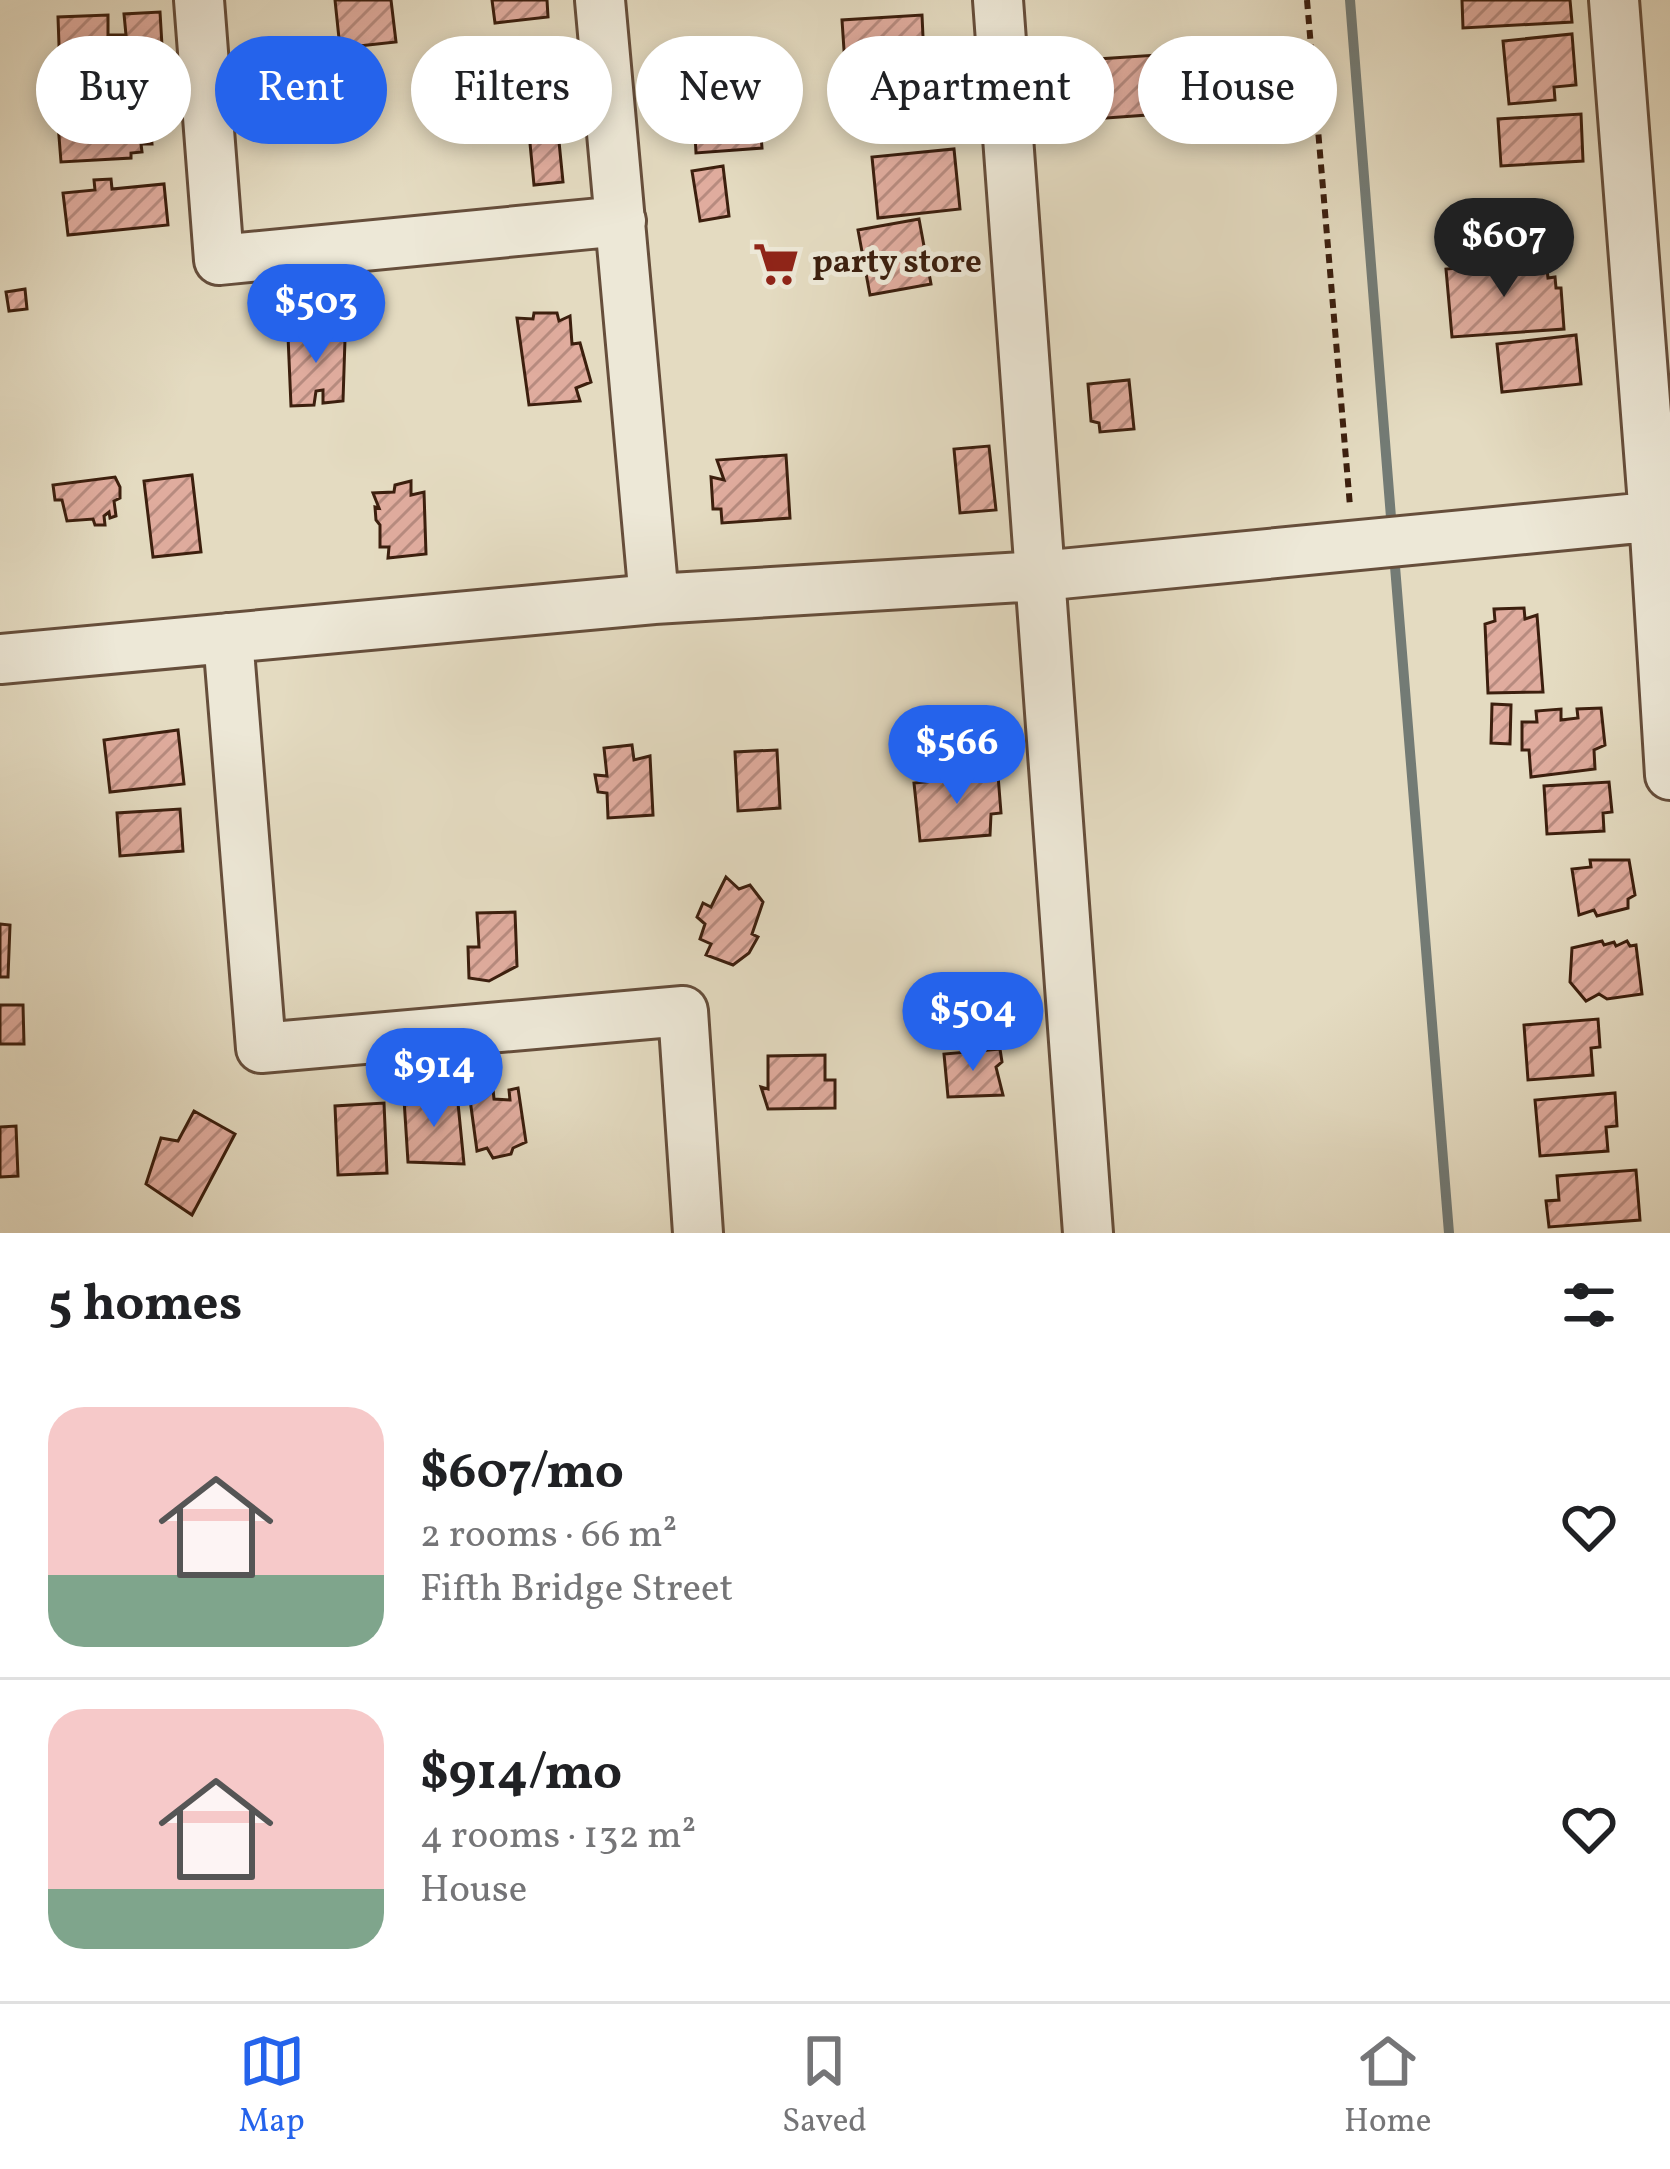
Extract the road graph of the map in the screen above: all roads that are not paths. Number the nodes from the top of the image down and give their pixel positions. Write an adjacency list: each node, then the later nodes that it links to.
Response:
1 (199, 0): 6 (street)
2 (600, 0): 6 (street)
3 (998, 0): 8 (street)
4 (1614, 0): 5 (street)
5 (1648, 147): 7 (street)
6 (621, 221): 9 (street)
7 (1662, 516): 8 (street); 12 (street)
8 (1040, 576): 9 (street); 14 (street)
9 (654, 599): 10 (street)
10 (228, 638): 11 (street); 13 (street)
11 (0, 659)
12 (1670, 775)
13 (698, 1233)
14 (1088, 1233)

